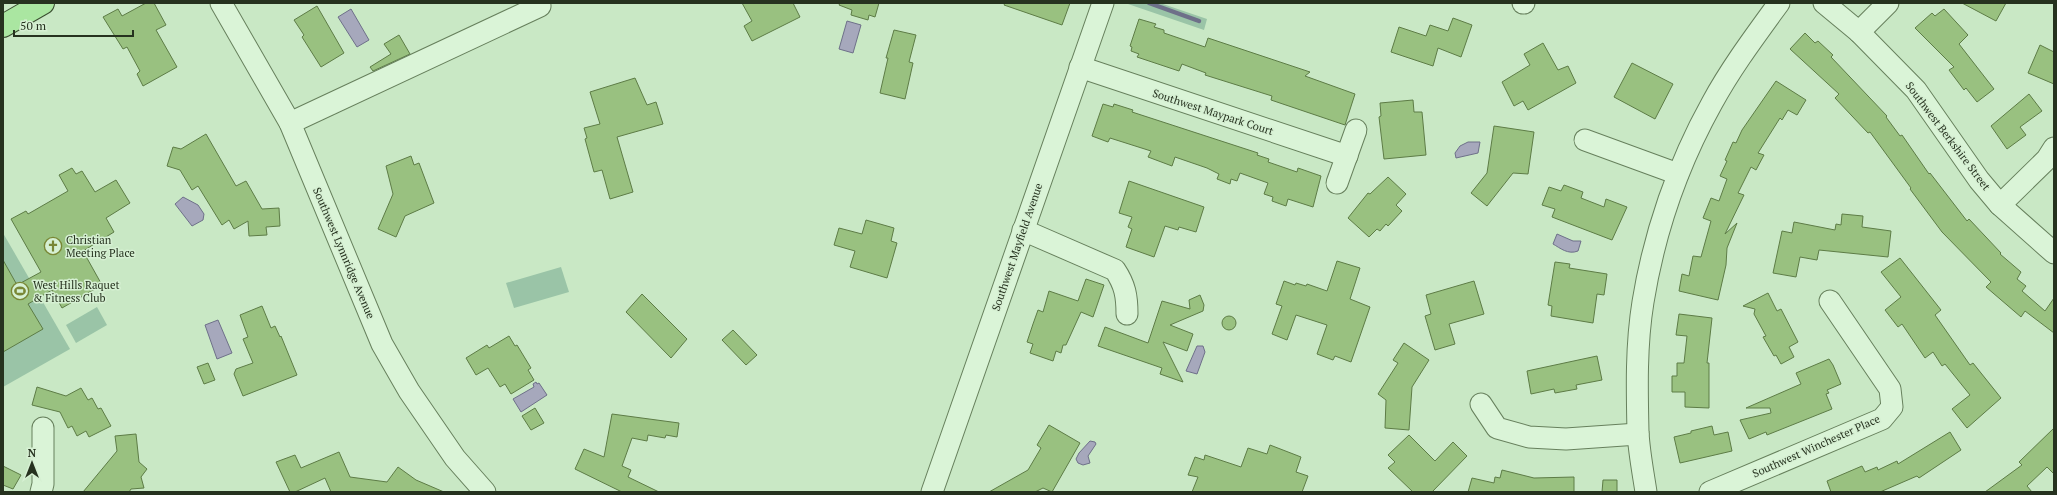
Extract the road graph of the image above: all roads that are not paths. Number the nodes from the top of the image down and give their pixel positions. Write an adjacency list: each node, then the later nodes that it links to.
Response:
1 (43, 3): 8 (main road)
2 (221, 3): 11 (street, Southwest Lynnridge Avenue)
3 (1102, 3): 10 (street, Southwest Mayfield Avenue)
4 (1779, 3): 16 (street)
5 (1824, 3): 9 (street, Southwest Berkshire Street)
6 (1888, 3): 9 (street)
7 (540, 6): 11 (street)
8 (3, 26)
9 (1859, 32): 18 (street, Southwest Berkshire Street)
10 (1080, 66): 15 (street, Southwest Maypark Court); 19 (street, Southwest Mayfield Avenue)
11 (290, 123): 27 (street, Southwest Lynnridge Avenue)
12 (1356, 130): 15 (street)
13 (1585, 140): 16 (street)
14 (2054, 148): 18 (street)
15 (1347, 156): 17 (street)
16 (1678, 174): 25 (street)
17 (1337, 183)
18 (2000, 205): 20 (street, Southwest Berkshire Street)
19 (1023, 230): 22 (street); 28 (street, Southwest Mayfield Avenue)
20 (2054, 253)
21 (1830, 301): 30 (street, Southwest Winchester Place)
22 (1127, 314)
23 (1481, 404): 25 (street)
24 (43, 428): 26 (street)
25 (1638, 434): 29 (street)
26 (41, 492)
27 (485, 492)
28 (932, 492)
29 (1646, 492)
30 (1710, 492)

